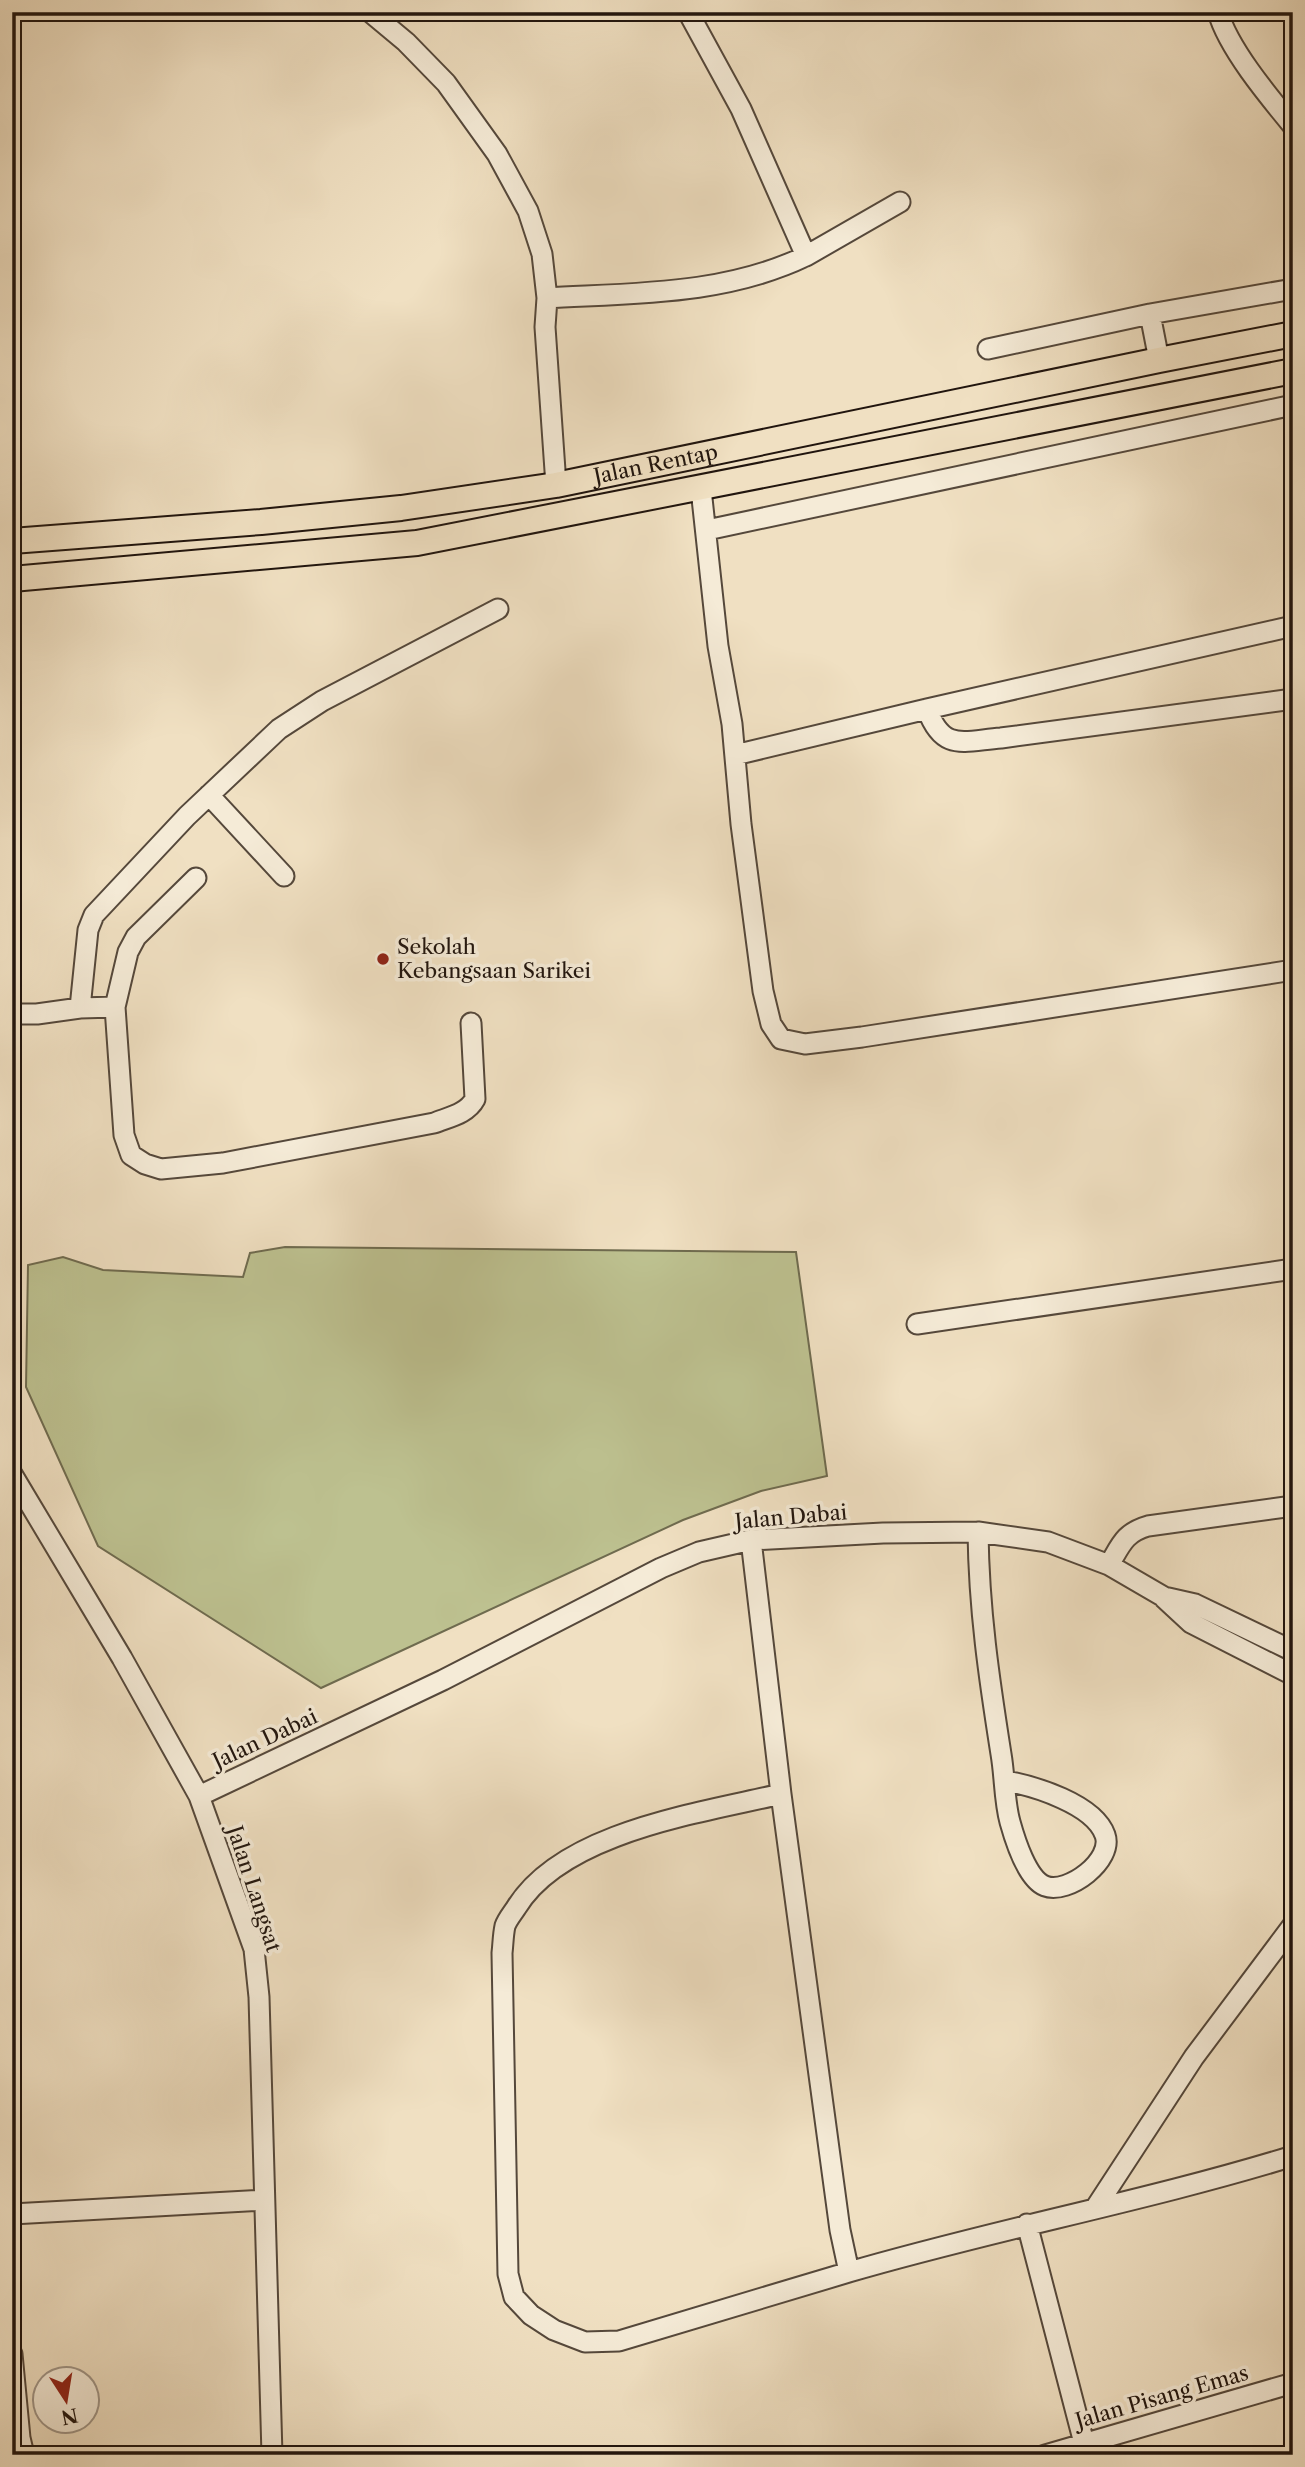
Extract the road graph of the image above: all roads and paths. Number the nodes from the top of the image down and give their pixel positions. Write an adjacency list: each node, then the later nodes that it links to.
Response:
1 (370, 12): 8 (street)
2 (688, 12): 6 (street)
3 (1219, 12): 4 (street)
4 (1293, 126)
5 (900, 202): 6 (street)
6 (806, 256): 8 (street)
7 (1293, 289): 9 (street)
8 (547, 298): 15 (street)
9 (1150, 314): 11 (street); 12 (street)
10 (1293, 334): 12 (main road, Jalan Rentap)
11 (988, 349)
12 (1160, 360): 15 (main road, Jalan Rentap)
13 (1293, 371): 16 (main road, Jalan Rentap)
14 (1293, 405): 17 (street)
15 (556, 485): 18 (main road, Jalan Rentap)
16 (701, 488): 17 (street); 19 (main road, Jalan Rentap)
17 (707, 530): 24 (street)
18 (12, 541)
19 (12, 579)
20 (498, 609): 25 (street)
21 (1293, 626): 23 (street)
22 (1293, 699): 23 (street)
23 (927, 709): 24 (street)
24 (735, 755): 28 (street)
25 (209, 795): 26 (street); 30 (street)
26 (284, 876)
27 (196, 878): 29 (street)
28 (1293, 970)
29 (115, 1007): 30 (street); 32 (street)
30 (80, 1008): 31 (street)
31 (12, 1014)
32 (471, 1023)
33 (1293, 1269): 34 (street)
34 (918, 1324)
35 (12, 1474): 45 (street, Jalan Langsat)
36 (1293, 1506): 39 (street)
37 (978, 1532): 38 (street, Jalan Dabai); 39 (street, Jalan Dabai); 43 (street)
38 (751, 1540): 44 (street); 45 (street, Jalan Dabai)
39 (1109, 1565): 40 (street, Jalan Dabai)
40 (1164, 1597): 41 (street, Jalan Dabai); 42 (street)
41 (1293, 1651)
42 (1293, 1675)
43 (1006, 1781): 43 (street)
44 (781, 1794): 52 (street); 52 (street)
45 (199, 1796): 48 (street, Jalan Langsat)
46 (1293, 1924): 49 (street)
47 (1293, 2156): 49 (street)
48 (264, 2200): 50 (street); 57 (street, Jalan Langsat)
49 (1096, 2207): 51 (street)
50 (12, 2214)
51 (1027, 2224): 52 (street); 55 (street)
52 (849, 2272)
53 (12, 2354): 56 (street)
54 (1293, 2383): 55 (street, Jalan Pisang Emas)
55 (1084, 2443): 58 (street, Jalan Pisang Emas)
56 (19, 2444)
57 (272, 2455)
58 (1045, 2455)

